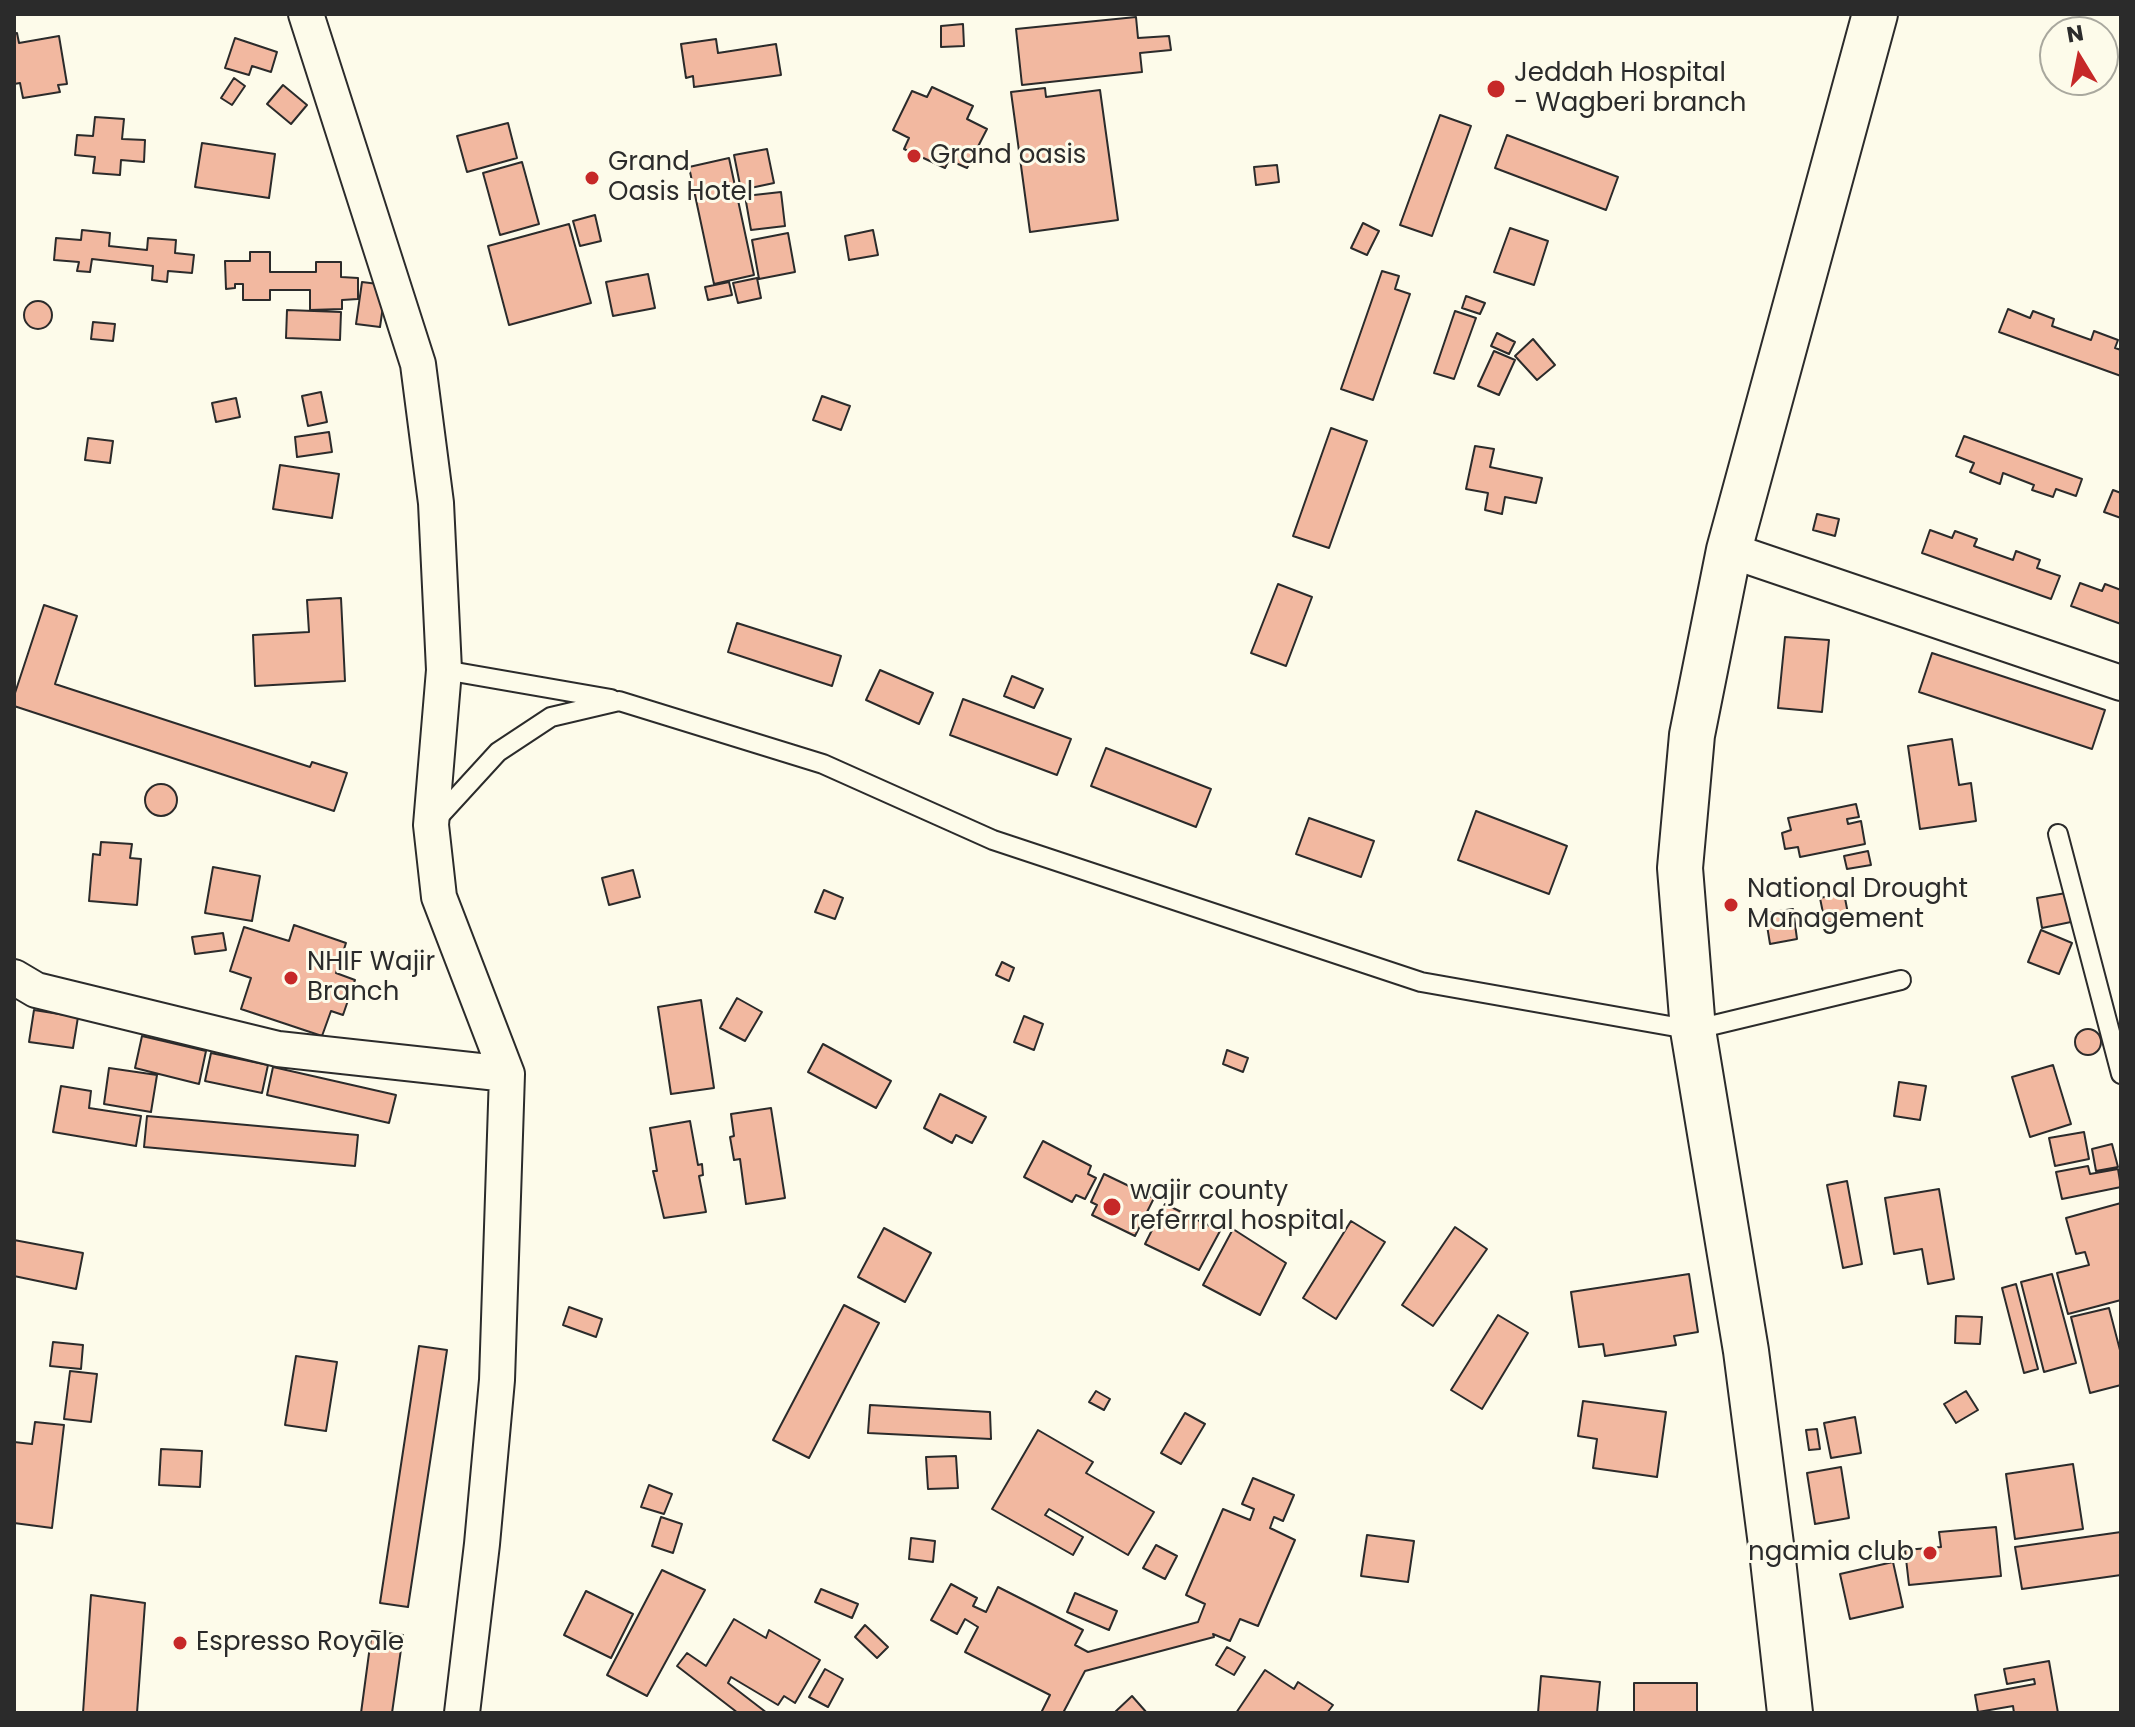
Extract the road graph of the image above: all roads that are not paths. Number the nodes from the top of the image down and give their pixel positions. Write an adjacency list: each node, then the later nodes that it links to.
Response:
1 (306, 14): 4 (street)
2 (1875, 14): 3 (street)
3 (1729, 550): 5 (street); 11 (street)
4 (444, 670): 6 (lane); 7 (street)
5 (2121, 683)
6 (619, 701): 7 (lane); 11 (lane)
7 (431, 825): 12 (street)
8 (2058, 834): 13 (lane)
9 (14, 977): 12 (street)
10 (1901, 980): 11 (lane)
11 (1693, 1030): 15 (street)
12 (507, 1074): 14 (street)
13 (2121, 1074)
14 (462, 1713)
15 (1790, 1713)

